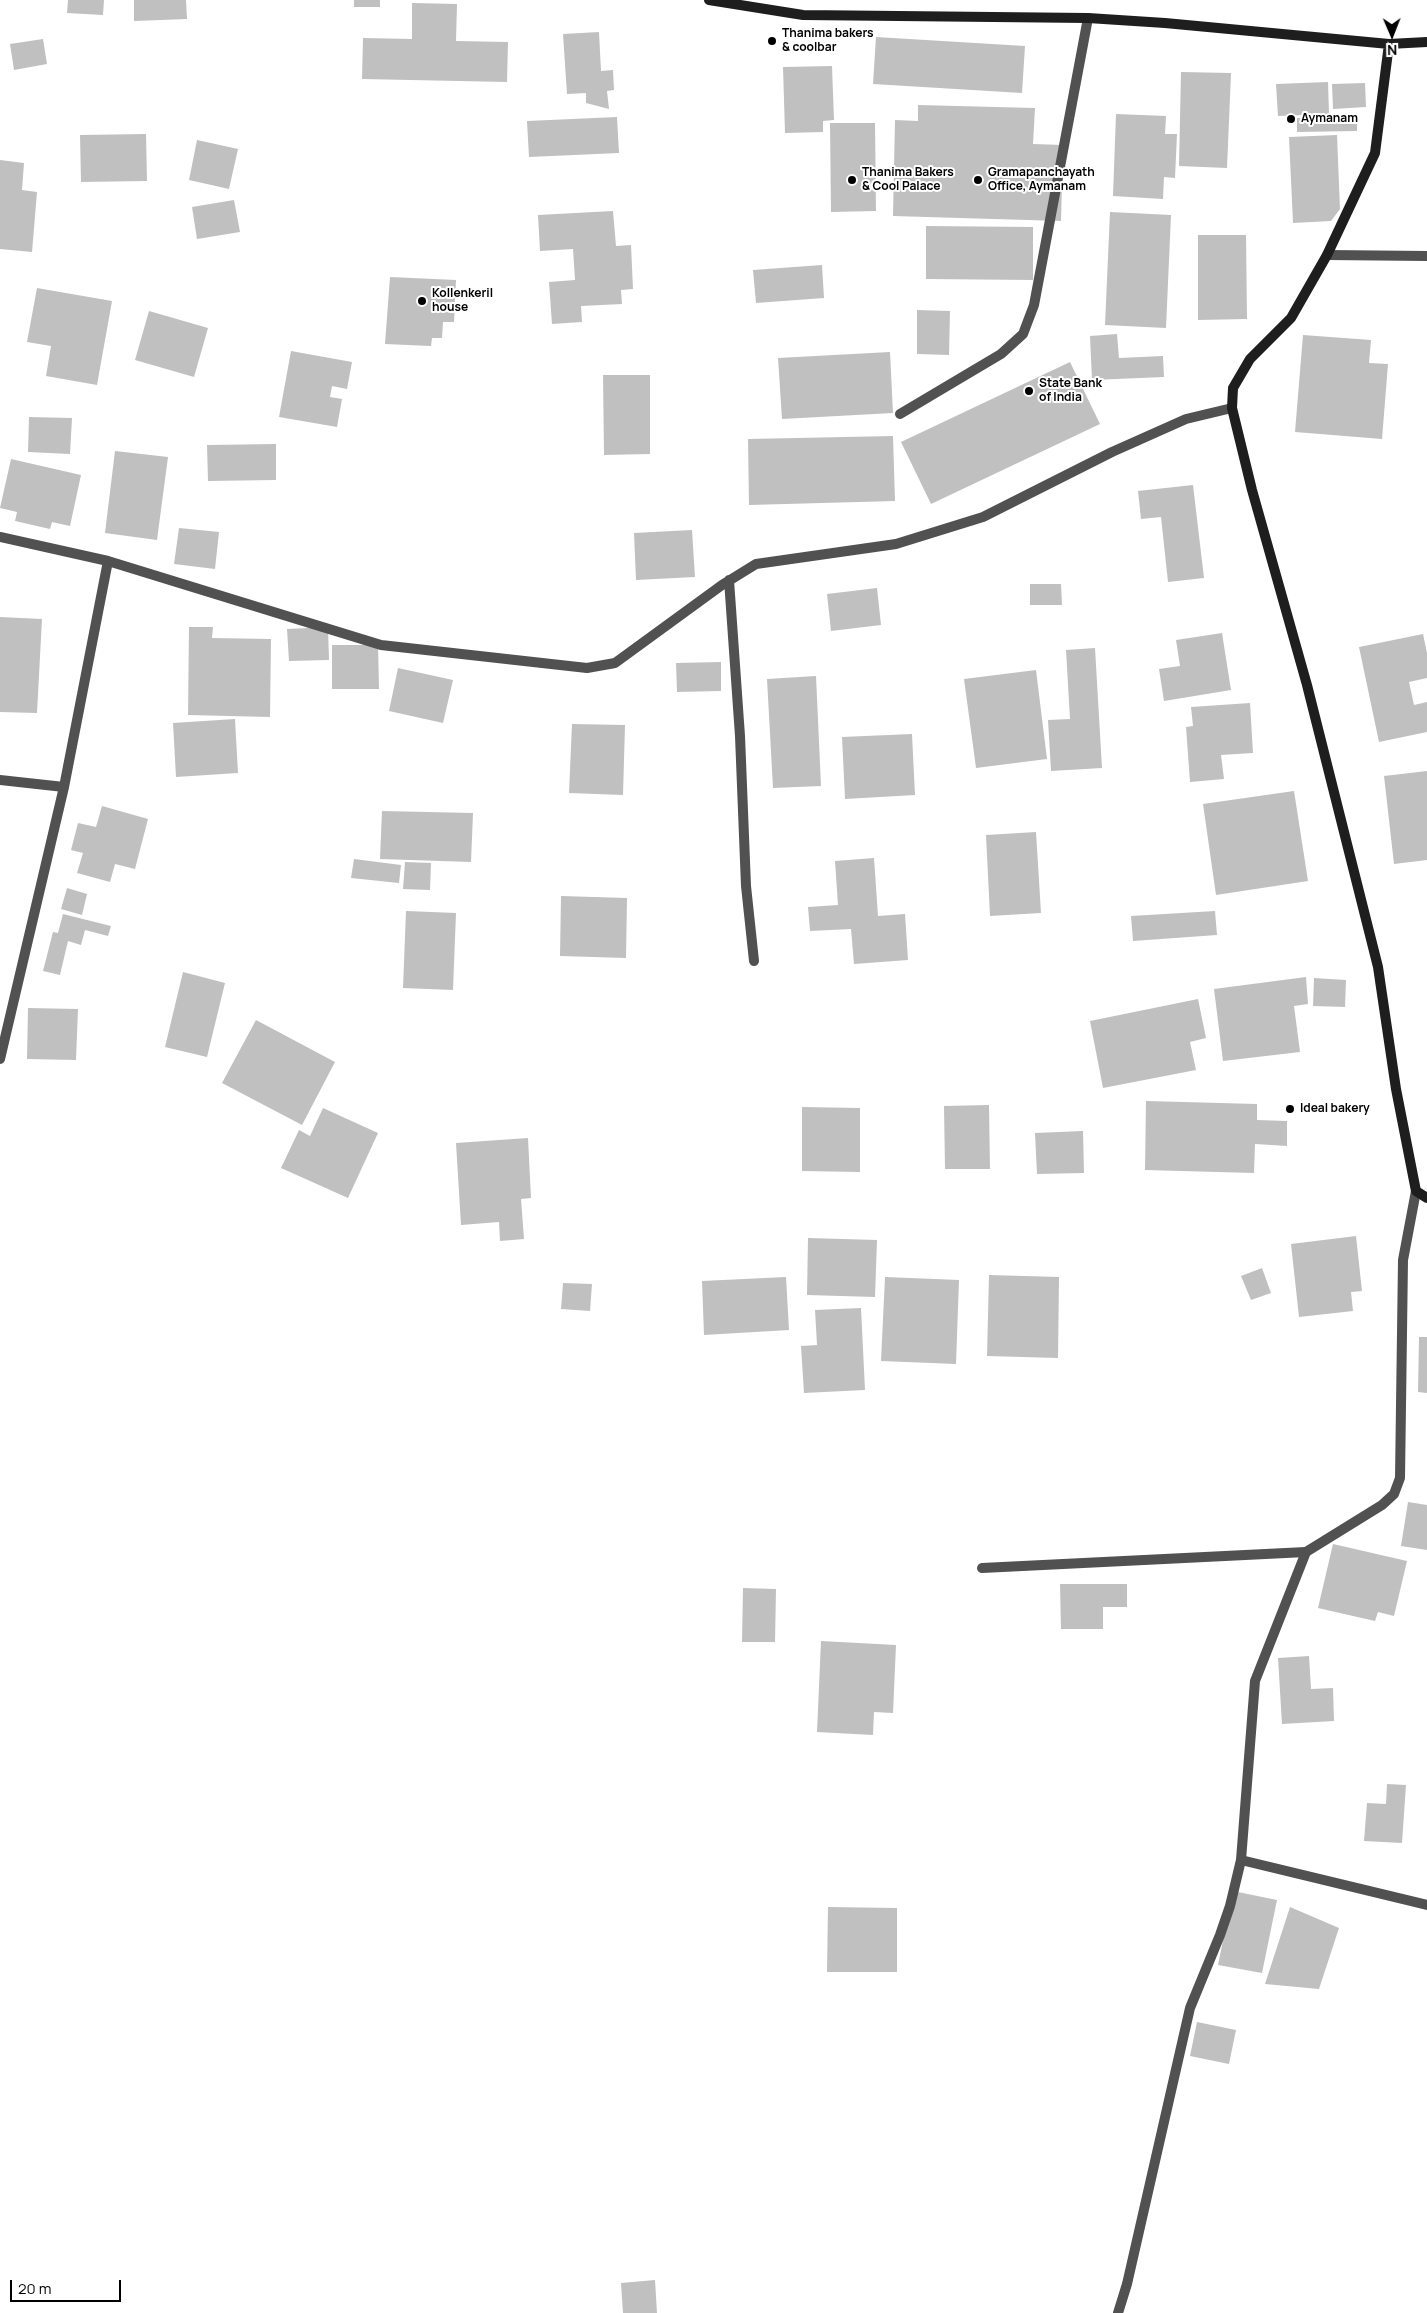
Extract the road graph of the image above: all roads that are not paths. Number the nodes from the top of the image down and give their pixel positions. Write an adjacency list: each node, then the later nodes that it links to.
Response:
1 (708, 0): 2 (main road)
2 (1088, 18): 4 (main road); 8 (street)
3 (1427, 42): 4 (main road)
4 (1388, 44): 5 (main road)
5 (1327, 255): 6 (street); 7 (main road)
6 (1427, 256)
7 (1232, 408): 11 (street); 16 (main road)
8 (900, 414)
9 (0, 537): 10 (street)
10 (108, 561): 11 (street); 13 (street)
11 (729, 580): 14 (street)
12 (0, 780): 13 (street)
13 (64, 787): 15 (street)
14 (754, 961)
15 (0, 1059)
16 (1416, 1191): 17 (main road); 18 (street)
17 (1427, 1198)
18 (1306, 1552): 19 (street); 20 (street)
19 (982, 1568)
20 (1241, 1860): 21 (street); 22 (street)
21 (1427, 1905)
22 (1118, 2313)

